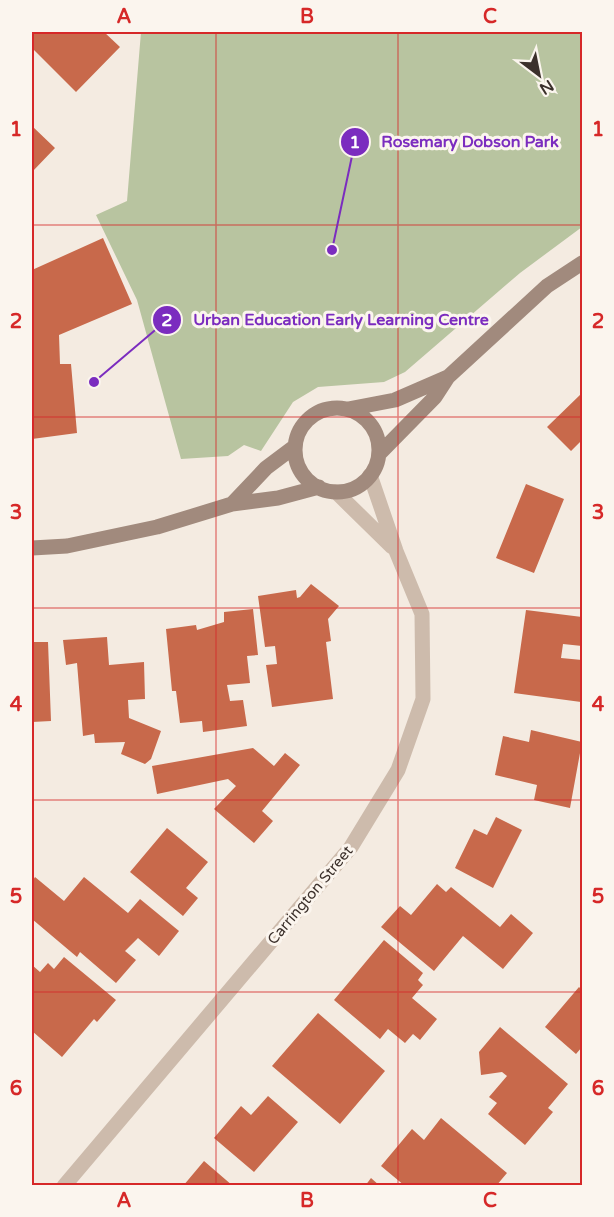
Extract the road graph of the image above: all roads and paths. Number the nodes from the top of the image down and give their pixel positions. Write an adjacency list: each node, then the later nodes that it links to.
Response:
1 (582, 262): 2 (street)
2 (448, 377): 3 (street); 5 (street)
3 (348, 409): 4 (street); 5 (street)
4 (294, 447): 7 (street); 9 (street)
5 (379, 454): 6 (street)
6 (370, 476): 8 (street); 11 (street, Carrington Street)
7 (319, 487): 8 (street); 9 (street)
8 (336, 492): 11 (street, Carrington Street)
9 (232, 504): 10 (street)
10 (32, 548)
11 (396, 551): 12 (street, Carrington Street)
12 (64, 1185)

